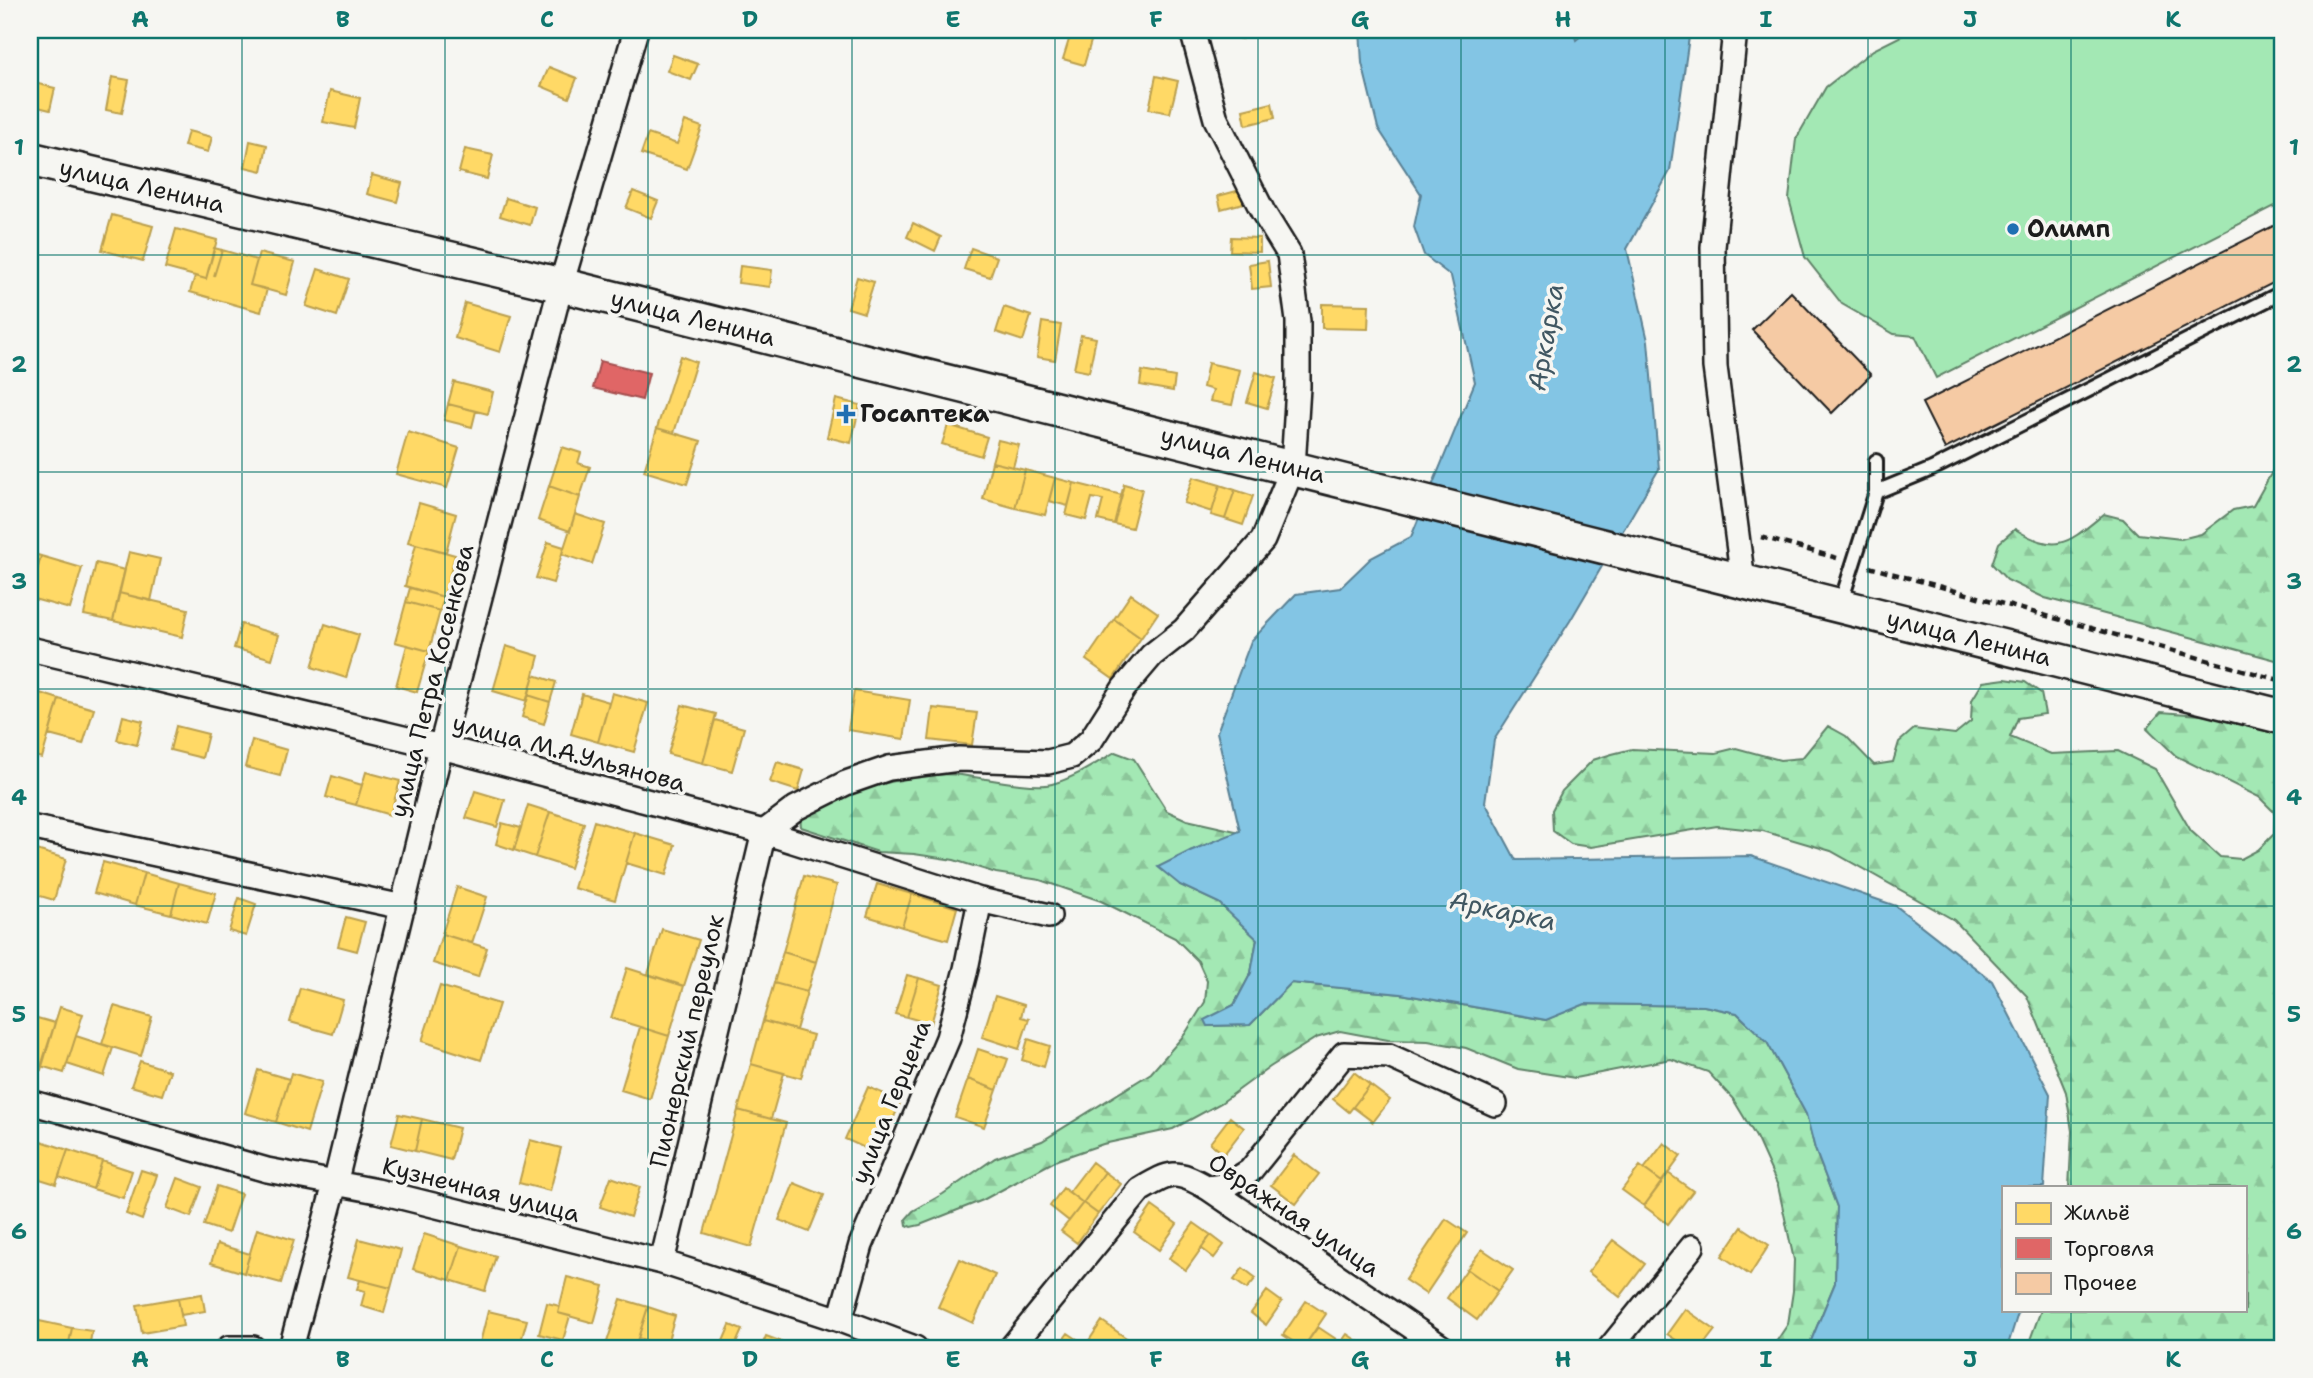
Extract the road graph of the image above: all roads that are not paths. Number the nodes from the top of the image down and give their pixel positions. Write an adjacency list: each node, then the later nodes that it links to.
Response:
1 (636, 30): 5 (street, улица Петра Косенкова)
2 (1192, 30): 8 (street)
3 (1735, 30): 10 (street)
4 (30, 159): 5 (main road, улица Ленина)
5 (561, 285): 8 (main road, улица Ленина); 14 (street, улица Петра Косенкова)
6 (2283, 292): 9 (lane)
7 (1876, 461): 9 (lane)
8 (1293, 467): 10 (main road, улица Ленина); 16 (street)
9 (1876, 492): 11 (lane)
10 (1743, 581): 11 (main road, улица Ленина)
11 (1840, 606): 13 (main road, улица Ленина)
12 (30, 649): 14 (street, улица М.А.Ульянова)
13 (2283, 717)
14 (441, 747): 16 (street, улица М.А.Ульянова); 18 (street, улица Петра Косенкова)
15 (30, 827): 18 (street)
16 (764, 832): 17 (street, улица М.А.Ульянова); 25 (street, Пионерский переулок)
17 (980, 900): 19 (street, улица М.А.Ульянова); 26 (street, улица Герцена)
18 (403, 907): 22 (street, улица Петра Косенкова)
19 (1049, 916)
20 (30, 1102): 22 (street, Кузнечная улица)
21 (1495, 1104): 23 (street)
22 (335, 1184): 25 (street, Кузнечная улица); 29 (street, улица Петра Косенкова)
23 (1208, 1188): 31 (street, Овражная улица); 32 (street, Овражная улица)
24 (1692, 1247): 33 (street)
25 (662, 1262): 26 (street, Кузнечная улица)
26 (840, 1320): 30 (street, Кузнечная улица)
27 (229, 1348): 28 (street)
28 (253, 1348)
29 (291, 1348)
30 (915, 1348)
31 (1011, 1348)
32 (1443, 1348)
33 (1610, 1348)

